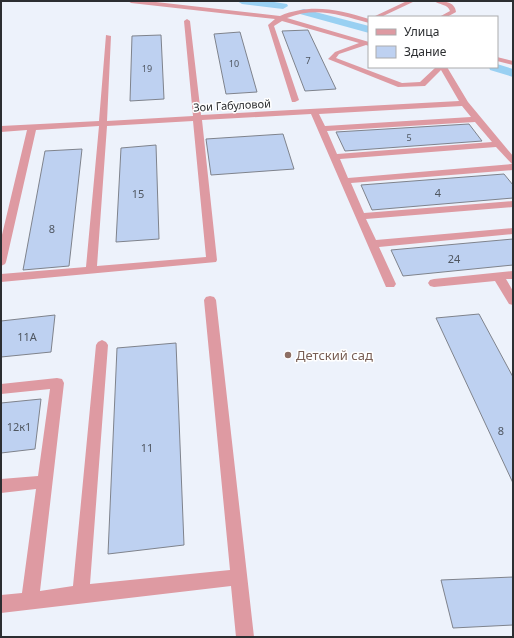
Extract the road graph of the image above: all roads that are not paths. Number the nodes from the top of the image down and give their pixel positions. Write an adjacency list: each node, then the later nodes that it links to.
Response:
1 (131, 1): 6 (street)
2 (412, 1): 4 (street)
3 (437, 1): 5 (street)
4 (378, 16)
5 (444, 16)
6 (280, 18): 7 (street); 10 (street); 15 (street)
7 (368, 20)
8 (187, 21): 18 (street)
9 (108, 36): 20 (street)
10 (367, 43): 13 (street)
11 (498, 59): 12 (street)
12 (513, 63)
13 (441, 68)
14 (443, 68): 16 (street)
15 (295, 100)
16 (464, 102): 17 (street, Зои Габуловой); 19 (street)
17 (314, 111): 18 (street, Зои Габуловой); 22 (street)
18 (198, 118): 20 (street, Зои Габуловой); 34 (street)
19 (478, 119): 22 (street); 24 (street)
20 (103, 123): 21 (street, Зои Габуловой); 34 (street)
21 (32, 128): 23 (street, Зои Габуловой); 33 (street)
22 (322, 128): 25 (street)
23 (1, 130)
24 (499, 144): 25 (street); 26 (street)
25 (334, 157): 28 (street)
26 (513, 162)
27 (513, 167): 28 (street)
28 (345, 181): 30 (street)
29 (513, 204): 30 (street)
30 (360, 216): 32 (street)
31 (513, 231): 32 (street)
32 (372, 244): 39 (street)
33 (1, 262)
34 (91, 270): 37 (street)
35 (513, 275): 36 (street)
36 (498, 276): 38 (street); 41 (street)
37 (1, 278)
38 (434, 283)
39 (390, 284)
40 (210, 300): 46 (street)
41 (513, 302)
42 (102, 345): 47 (street)
43 (1, 389): 44 (street)
44 (45, 482): 45 (street); 48 (street)
45 (1, 486)
46 (239, 577): 47 (street); 50 (street)
47 (81, 594): 48 (street)
48 (30, 600): 49 (street)
49 (1, 604)
50 (246, 637)

